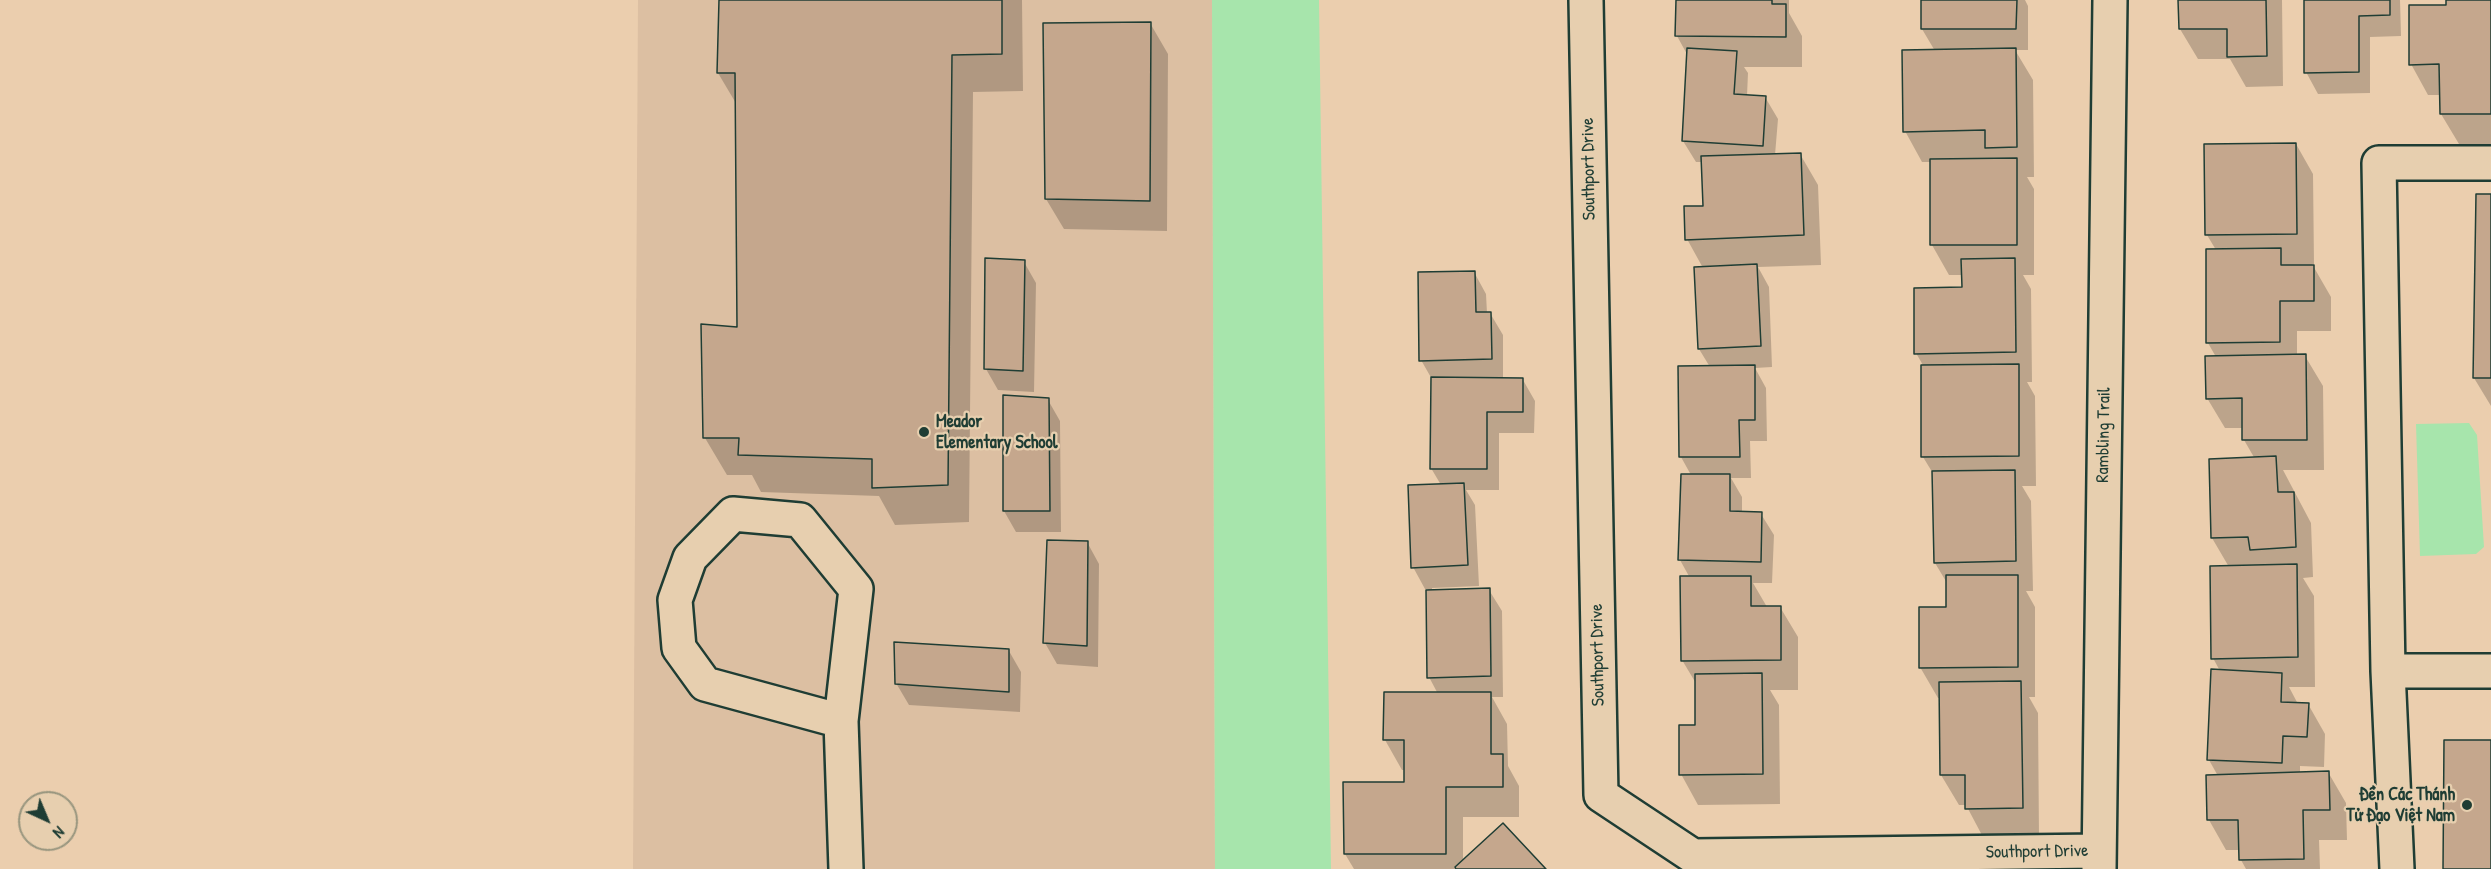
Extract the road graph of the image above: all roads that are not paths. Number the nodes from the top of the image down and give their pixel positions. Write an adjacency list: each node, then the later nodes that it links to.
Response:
1 (1586, 0): 7 (street, Southport Drive)
2 (2110, 0): 7 (street, Rambling Trail)
3 (2491, 164): 4 (street)
4 (2388, 671): 5 (street); 9 (street)
5 (2491, 671)
6 (841, 721): 6 (street); 8 (street)
7 (2099, 860)
8 (846, 869)
9 (2397, 869)

